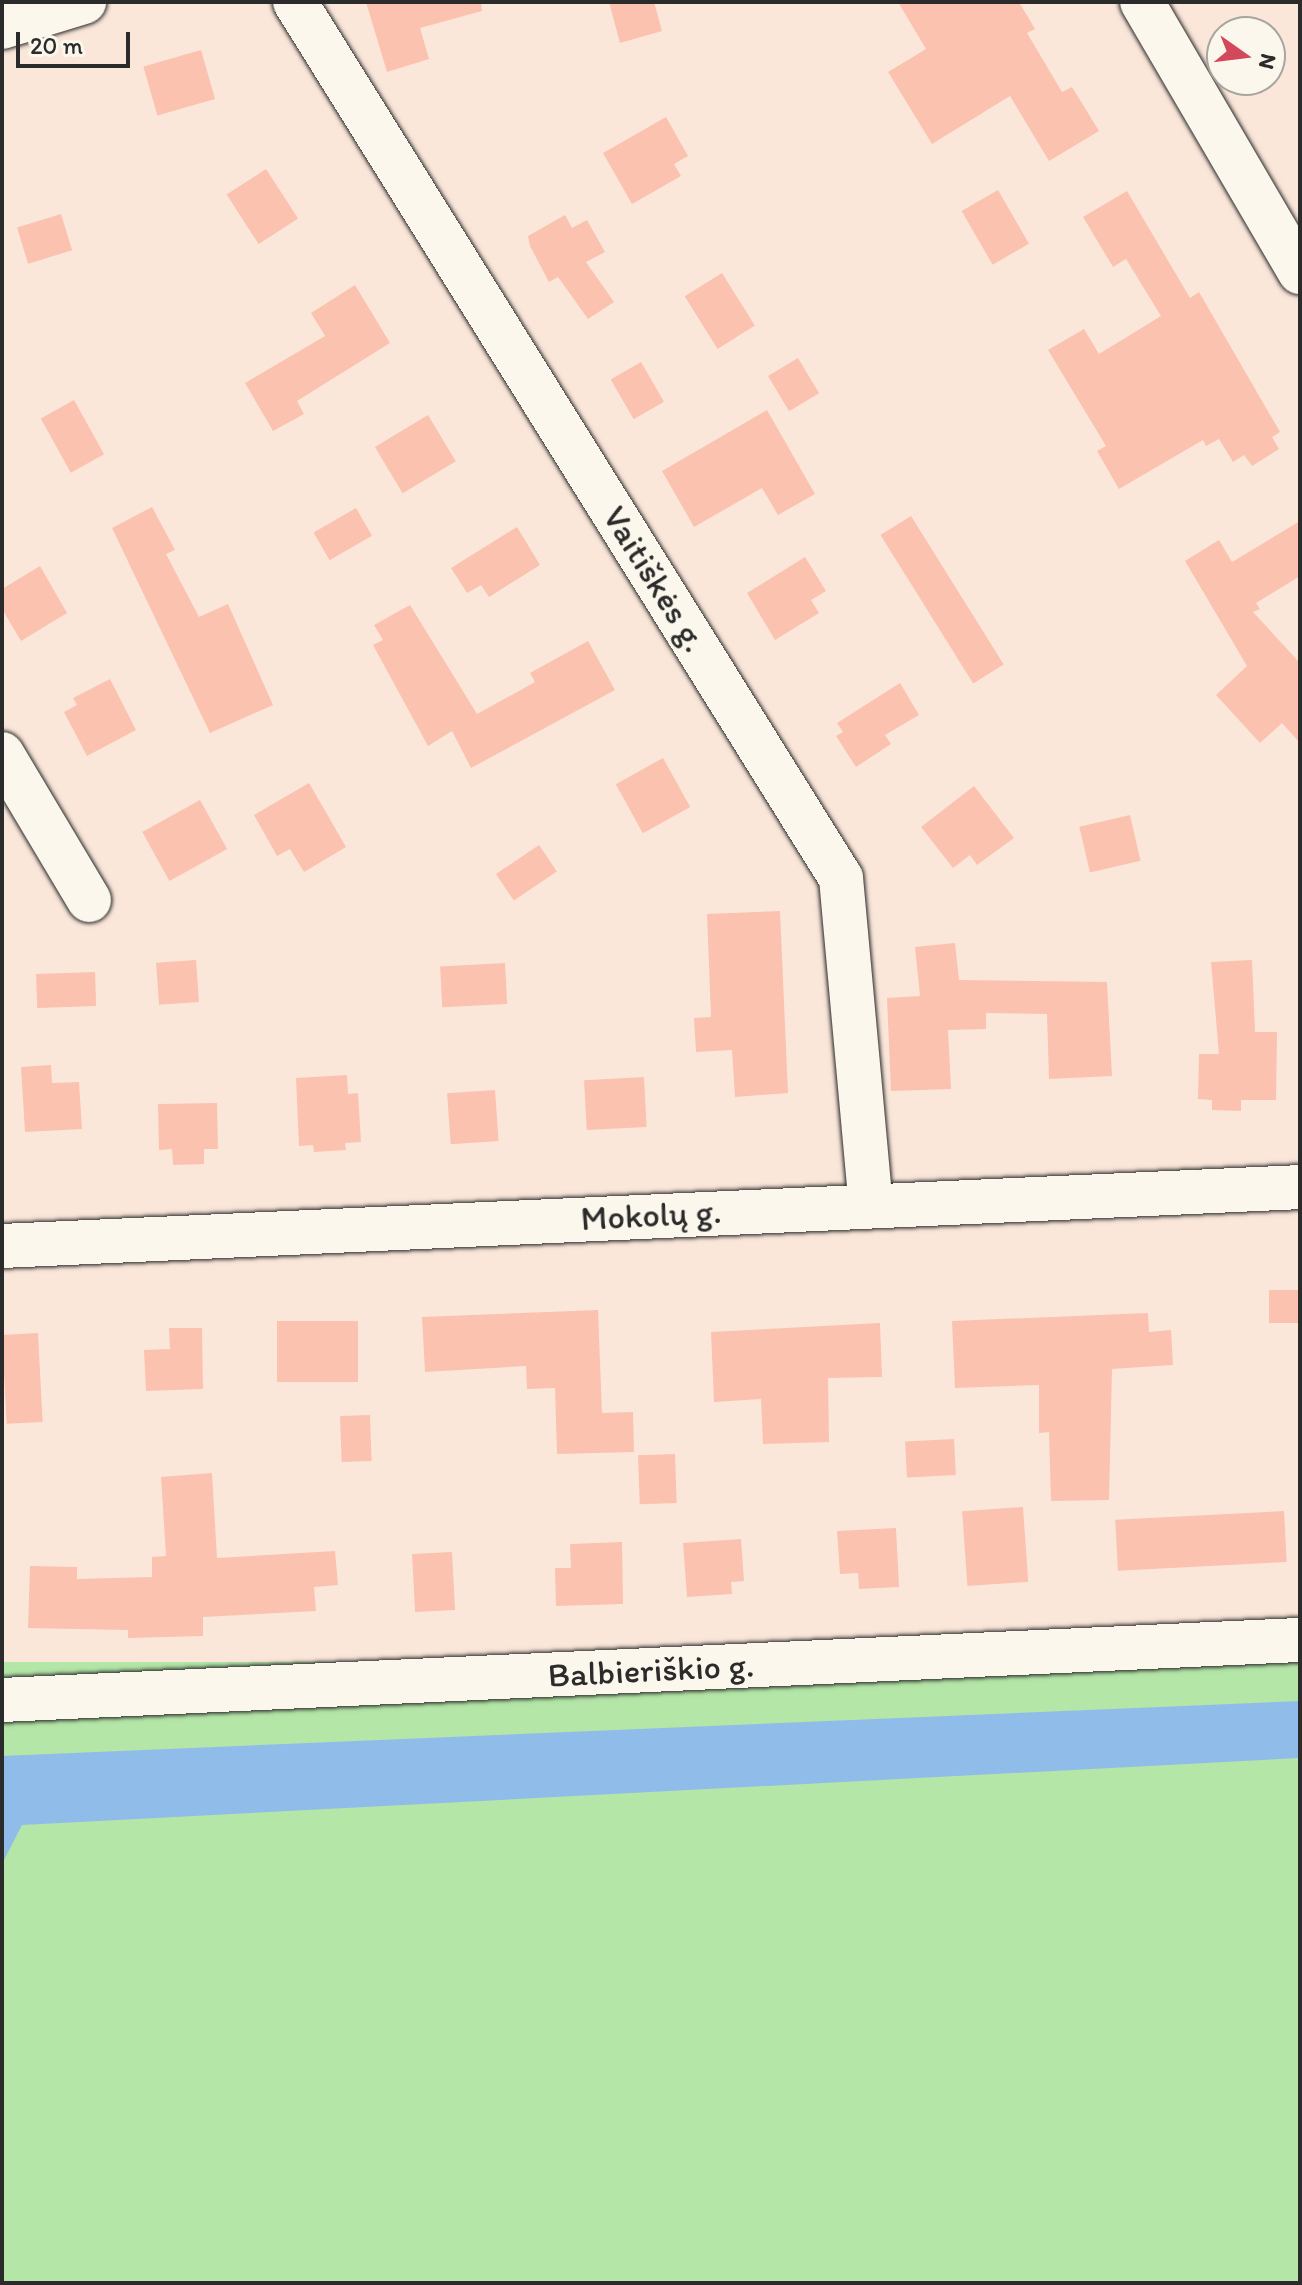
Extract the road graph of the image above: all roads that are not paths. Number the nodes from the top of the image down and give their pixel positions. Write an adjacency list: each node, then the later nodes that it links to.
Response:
1 (84, 2): 4 (street)
2 (295, 2): 9 (street, Vaitiškės g.)
3 (1142, 2): 5 (street)
4 (2, 27)
5 (1300, 272)
6 (2, 754): 7 (street)
7 (89, 900)
8 (1300, 1187): 9 (street, Mokolų g.)
9 (871, 1205): 10 (street, Mokolų g.)
10 (2, 1246)
11 (1300, 1640): 12 (street, Balbieriškio g.)
12 (2, 1700)

